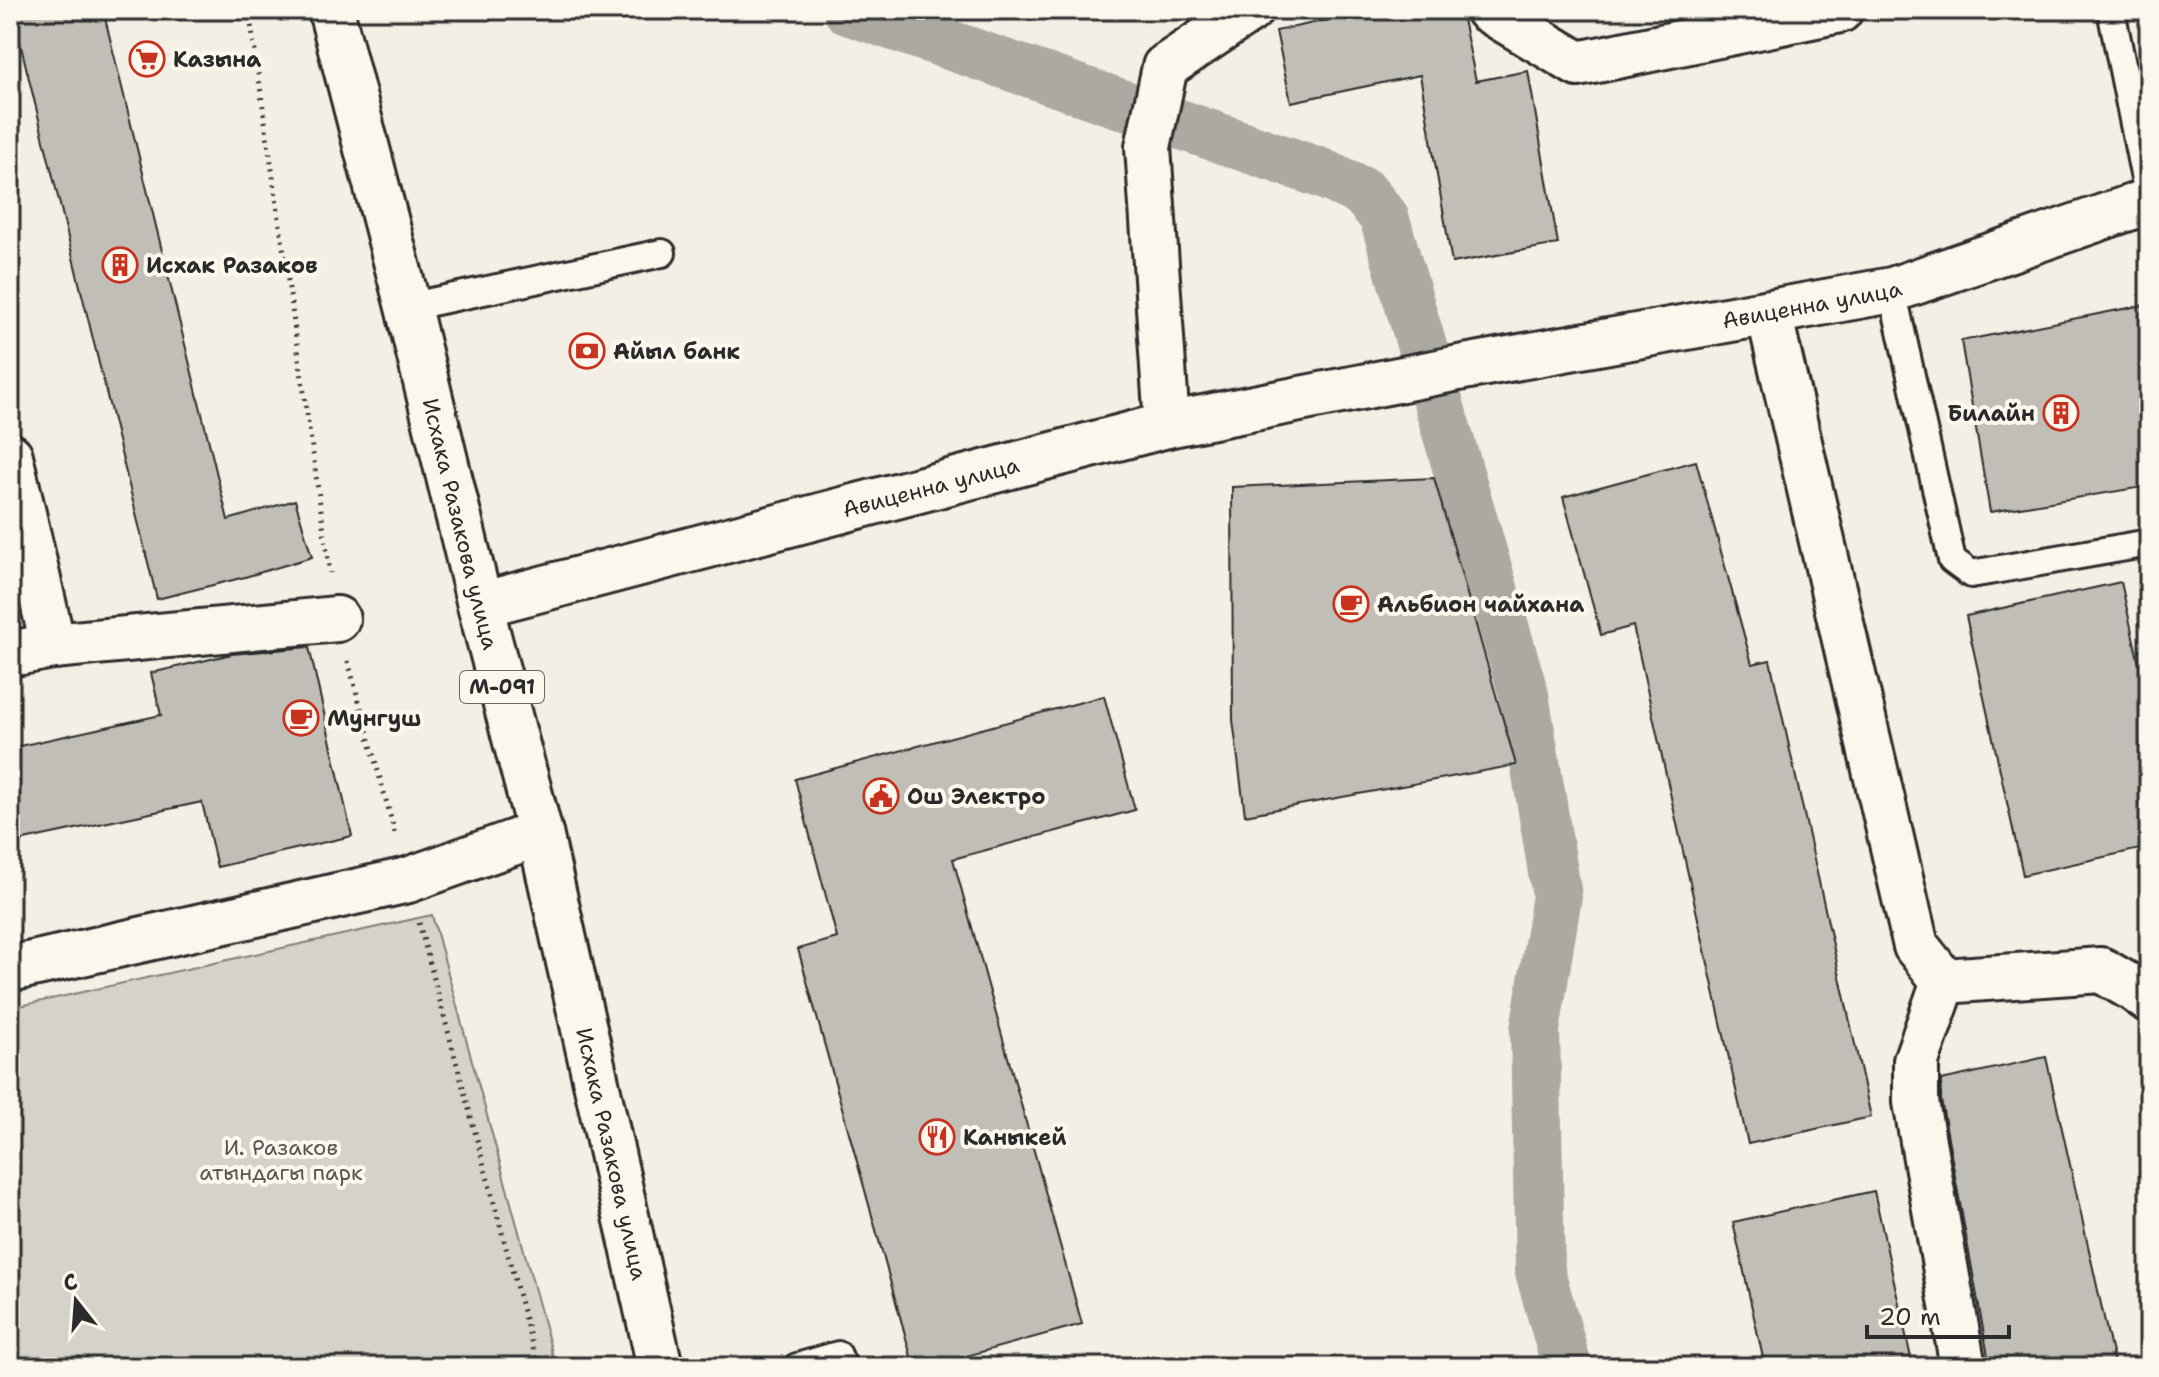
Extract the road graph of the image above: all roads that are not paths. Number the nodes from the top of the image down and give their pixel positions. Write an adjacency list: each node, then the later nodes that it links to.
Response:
1 (331, 10): 9 (street, Исхака Разакова улица / М-091)
2 (1250, 10): 11 (street)
3 (1488, 10): 4 (street)
4 (1840, 10)
5 (2111, 10): 6 (lane)
6 (2149, 200): 8 (street, Авиценна улица)
7 (662, 253): 9 (lane)
8 (1892, 290): 10 (street, Авиценна улица); 13 (lane)
9 (408, 307): 14 (street, Исхака Разакова улица / М-091)
10 (1769, 313): 11 (street, Авиценна улица); 20 (street)
11 (1167, 425): 14 (street, Авиценна улица)
12 (10, 456): 16 (street)
13 (2149, 543)
14 (480, 605): 18 (street, Исхака Разакова улица / М-091)
15 (337, 619): 16 (street)
16 (53, 646): 17 (street)
17 (10, 654)
18 (540, 833): 19 (street); 22 (street, Исхака Разакова улица / М-091)
19 (10, 969)
20 (1944, 981): 21 (street); 25 (street)
21 (2149, 1000)
22 (660, 1367)
23 (797, 1367): 24 (lane)
24 (843, 1367)
25 (1963, 1367)

